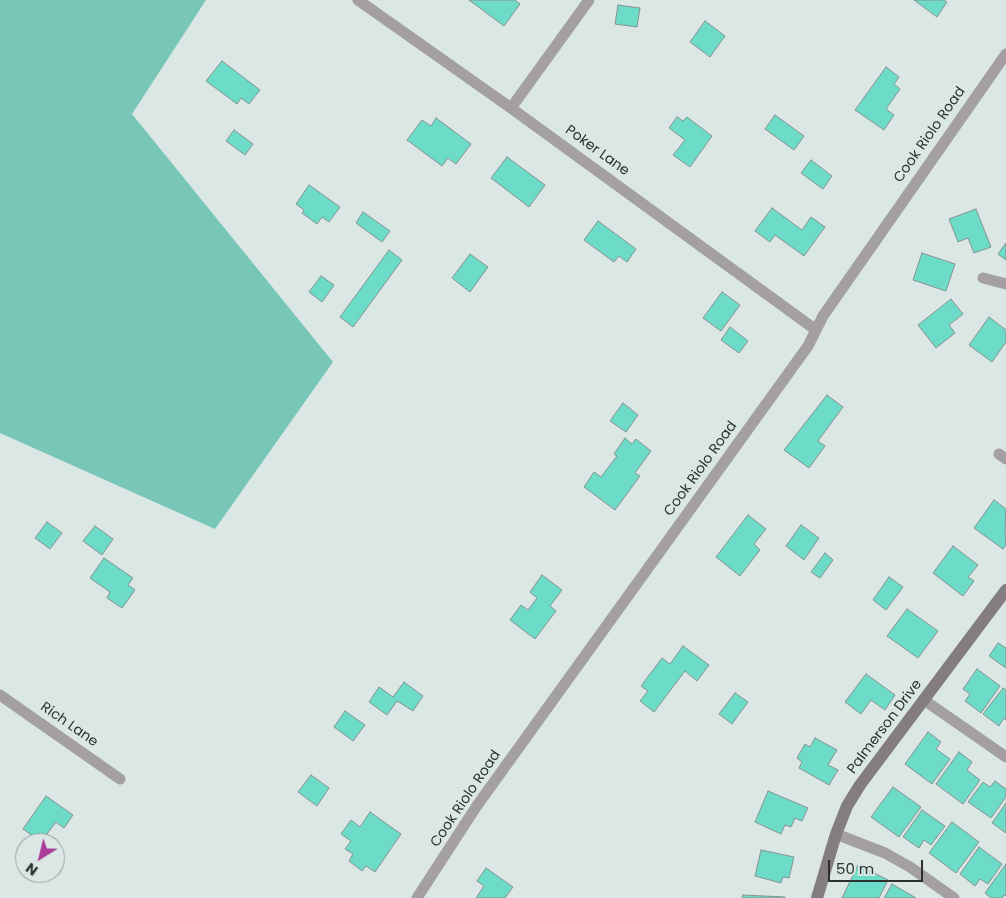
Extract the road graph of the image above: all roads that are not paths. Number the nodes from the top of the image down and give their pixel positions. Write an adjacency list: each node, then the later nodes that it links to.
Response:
1 (358, 0): 4 (street, Poker Lane)
2 (588, 0): 4 (street)
3 (1006, 54): 7 (street, Cook Riolo Road)
4 (512, 108): 7 (street, Poker Lane)
5 (983, 278): 6 (street)
6 (1006, 284)
7 (816, 330): 14 (street, Cook Riolo Road)
8 (1006, 590): 10 (street, Palmerson Drive)
9 (0, 695): 12 (street, Rich Lane)
10 (924, 700): 11 (street); 13 (street, Palmerson Drive)
11 (1006, 757)
12 (120, 779)
13 (836, 834): 15 (street, Palmerson Drive); 16 (street)
14 (417, 898)
15 (817, 898)
16 (954, 898)

